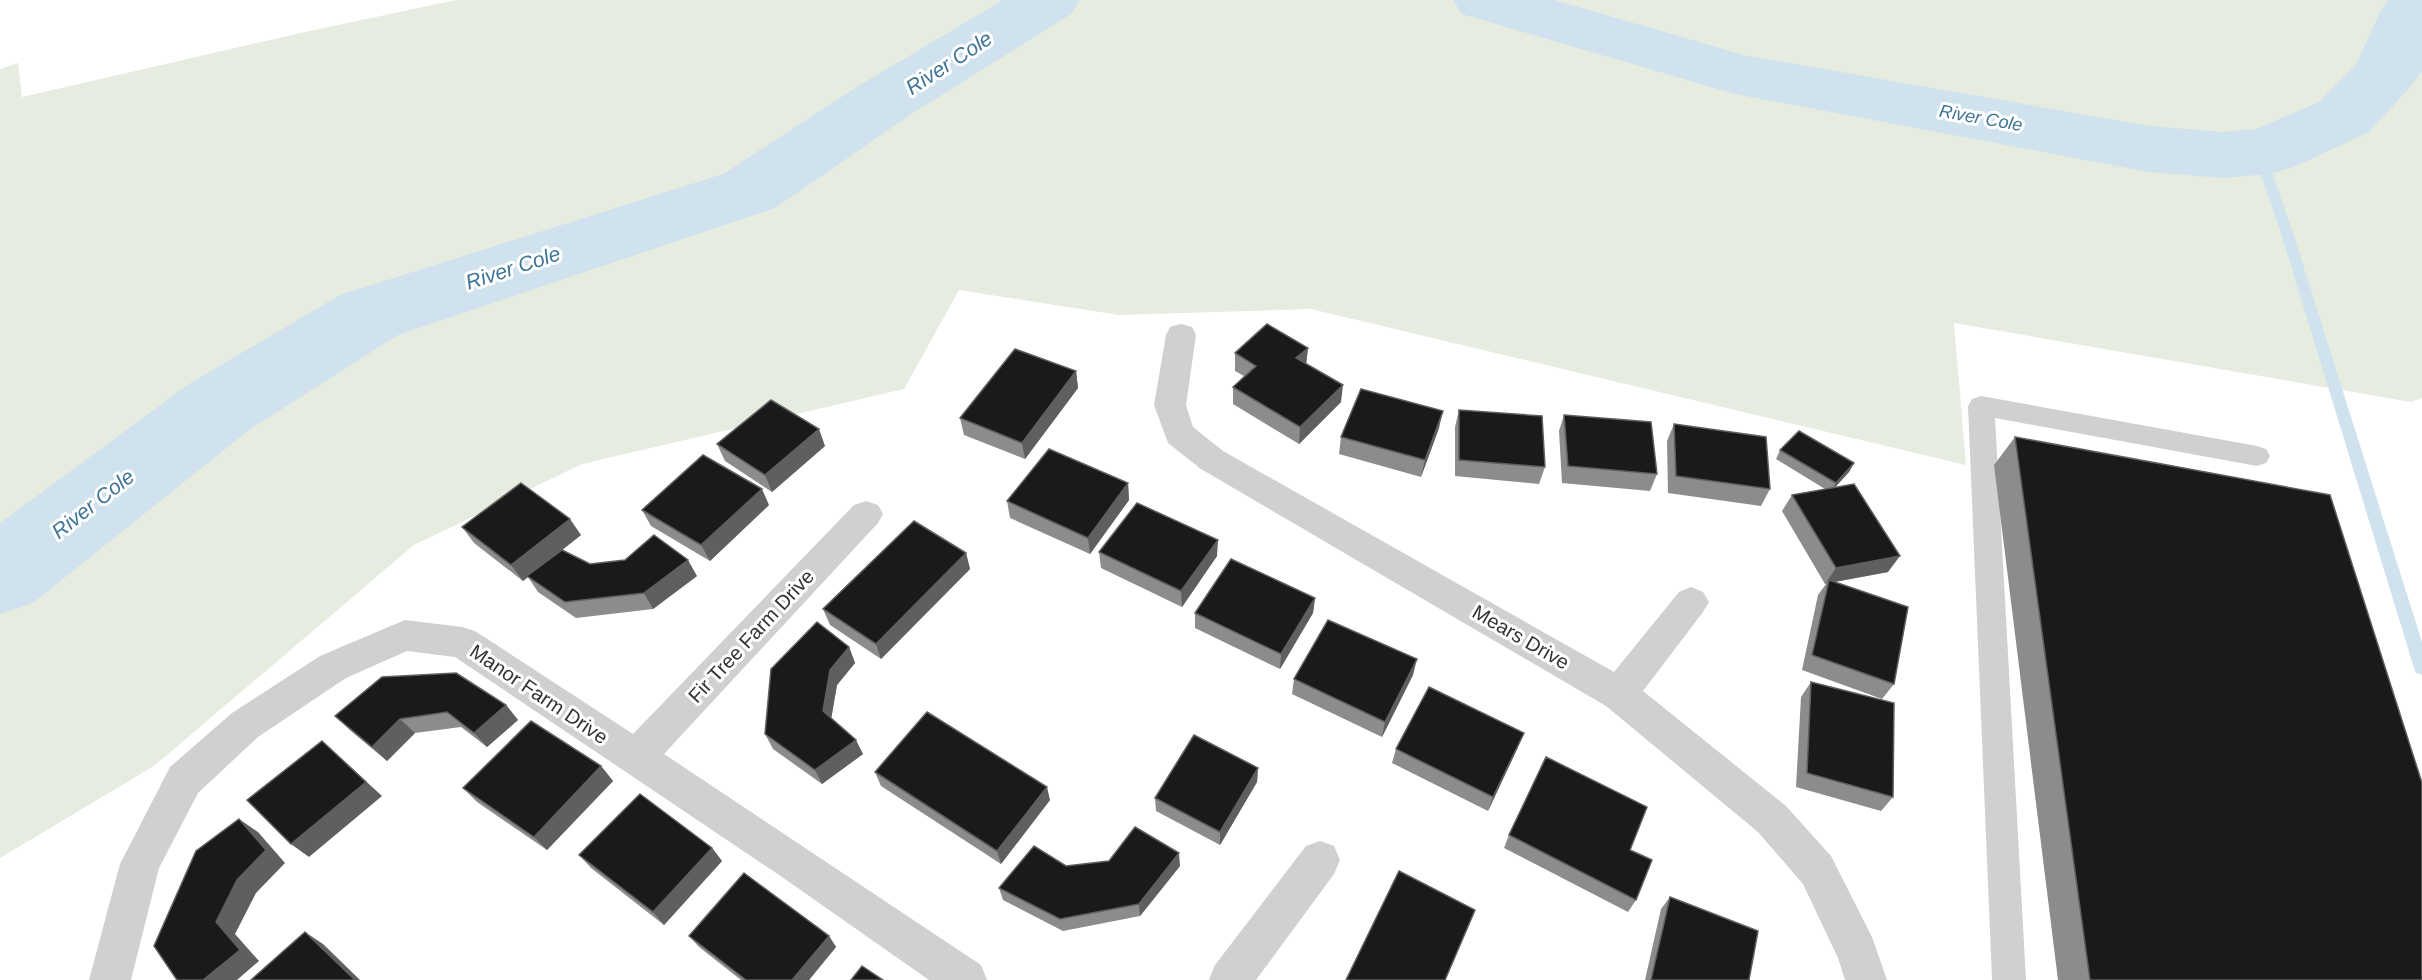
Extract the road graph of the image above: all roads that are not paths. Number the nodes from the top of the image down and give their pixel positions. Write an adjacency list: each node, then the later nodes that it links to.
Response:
1 (1181, 335): 5 (street, Mears Drive)
2 (2257, 456): 12 (lane)
3 (866, 514): 6 (street, Fir Tree Farm Drive)
4 (1691, 602): 5 (street)
5 (1619, 694): 11 (street, Mears Drive)
6 (635, 758): 8 (street, Manor Farm Drive); 9 (street, Manor Farm Drive)
7 (1320, 860): 10 (street)
8 (110, 980)
9 (966, 980)
10 (1230, 980)
11 (1866, 980)
12 (2009, 980)

